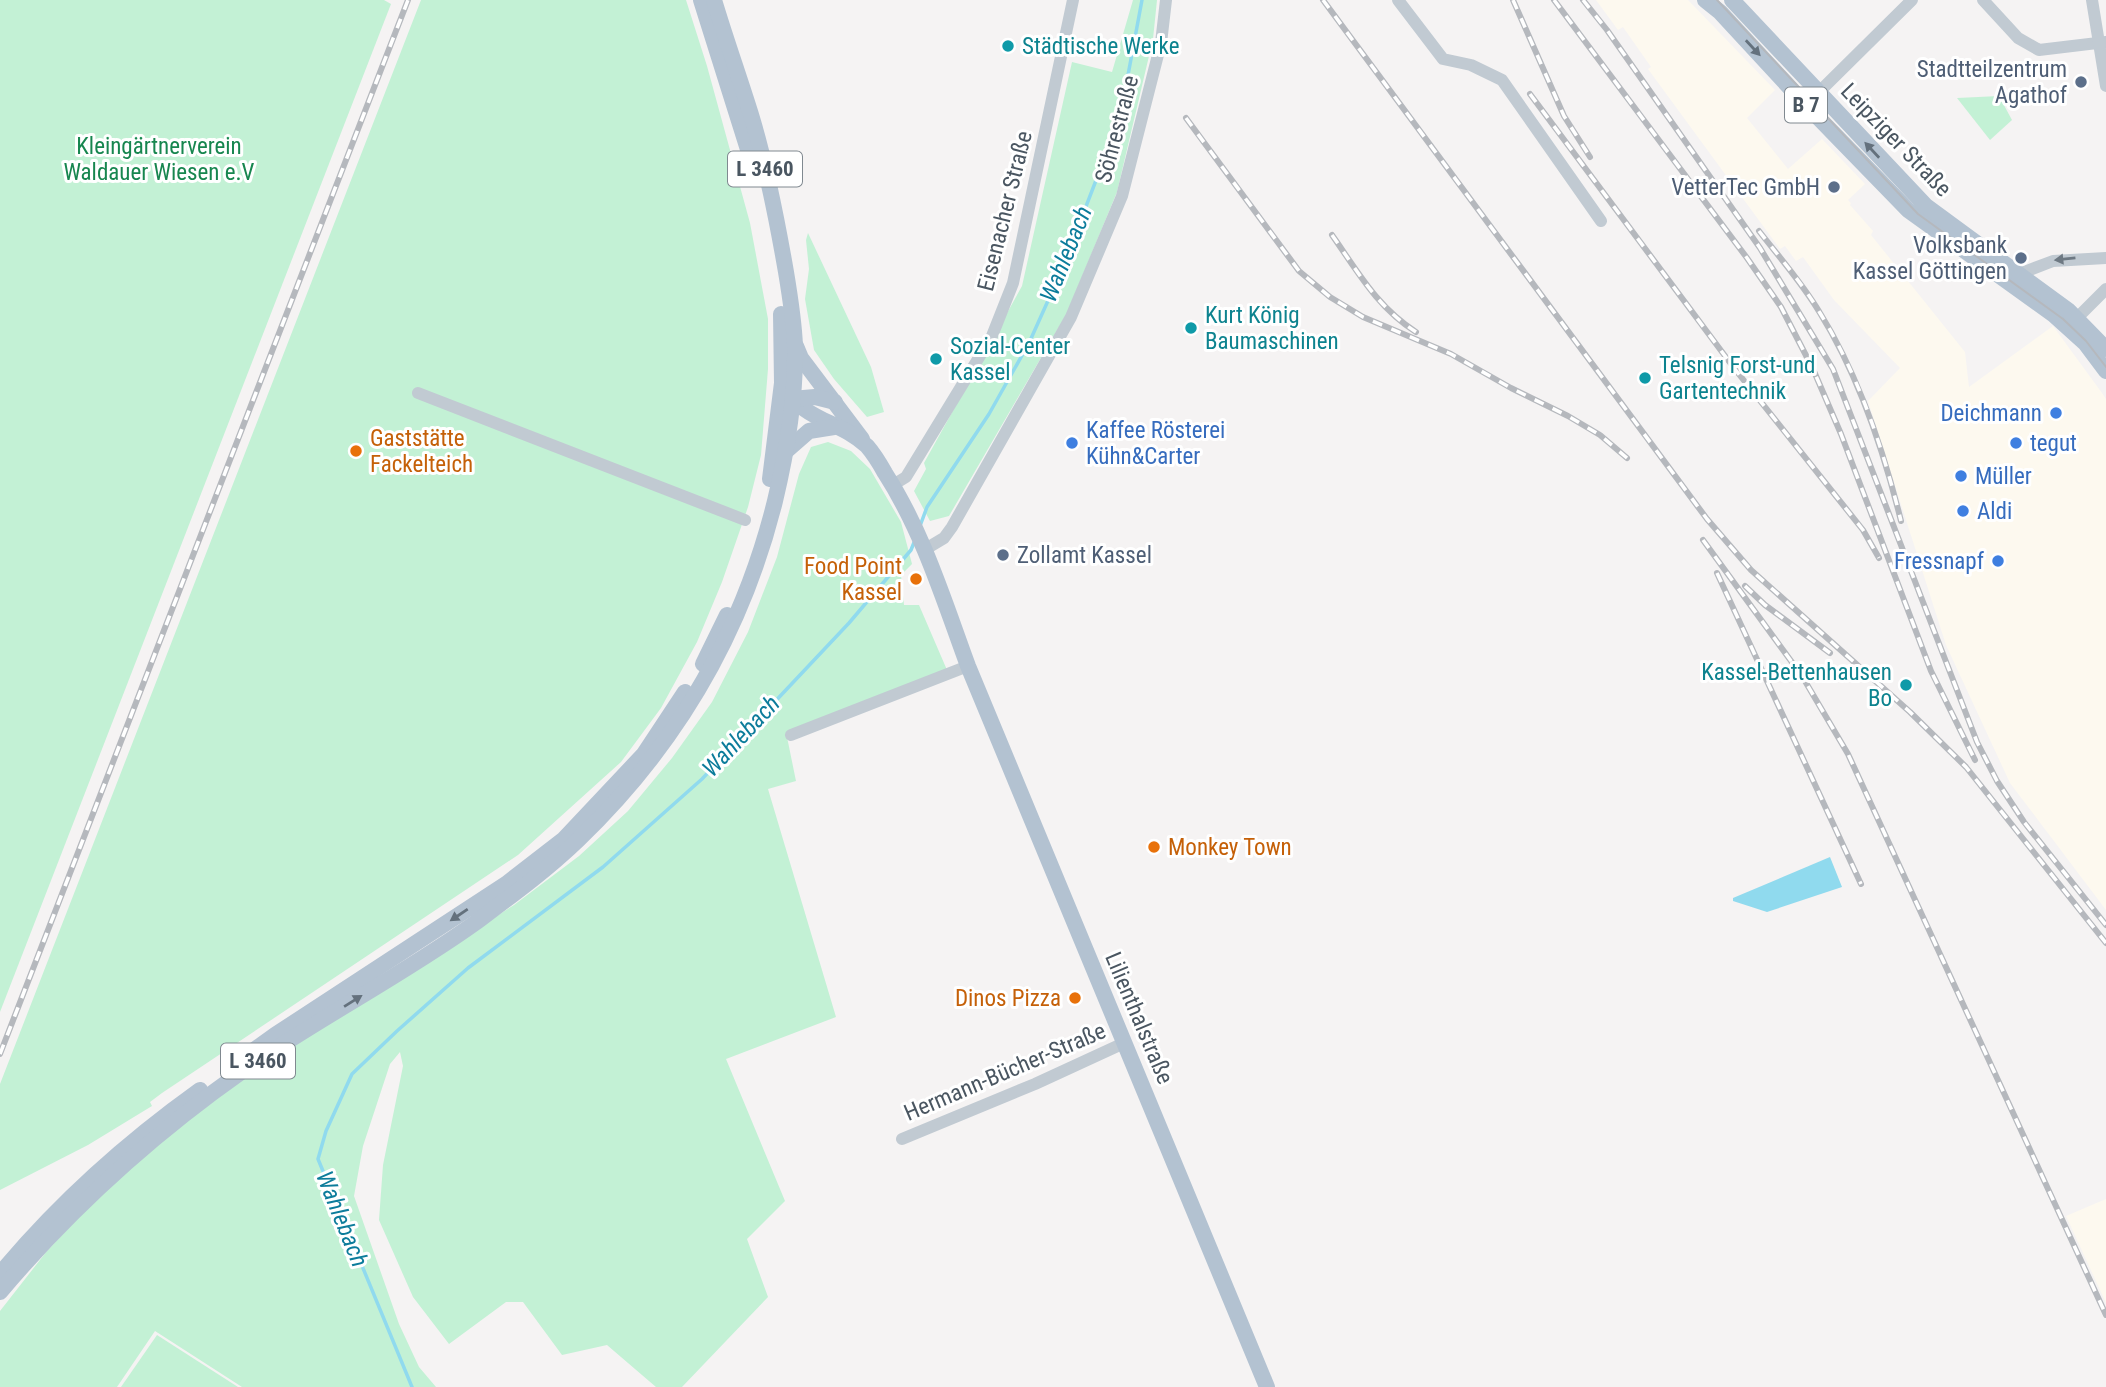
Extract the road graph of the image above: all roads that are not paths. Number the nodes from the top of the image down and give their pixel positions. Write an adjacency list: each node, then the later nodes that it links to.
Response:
1 (701, 0): 22 (main road, L 3460)
2 (714, 0): 19 (main road, L 3460)
3 (1073, 0): 30 (street, Eisenacher Straße)
4 (1166, 0): 32 (street, Söhrestraße)
5 (1398, 0): 14 (street)
6 (1705, 0): 18 (main road, Leipziger Straße / B 7, one-way to 18)
7 (1732, 0): 13 (main road, Leipziger Straße / B 7)
8 (1912, 0): 13 (street)
9 (1983, 0): 11 (street)
10 (2092, 0): 11 (street)
11 (2102, 42): 12 (street)
12 (2106, 86)
13 (1819, 92): 16 (main road, Leipziger Straße / B 7, one-way to 13)
14 (1601, 221)
15 (2106, 258): 16 (street, one-way to 16)
16 (2019, 274): 18 (main road, Leipziger Straße / B 7)
17 (2106, 289): 18 (street)
18 (2073, 323): 20 (main road, Leipziger Straße / B 7); 21 (main road, Leipziger Straße / B 7)
19 (795, 342): 24 (main road, L 3460); 25 (main road)
20 (2106, 349)
21 (2106, 370)
22 (782, 383): 24 (main road); 29 (main road, L 3460)
23 (418, 393): 31 (street)
24 (792, 399): 25 (main road); 26 (main road, Lilienthalstraße); 28 (main road, L 3460); 29 (main road)
25 (835, 402): 27 (main road)
26 (835, 427): 27 (main road, Lilienthalstraße); 28 (main road)
27 (867, 447): 30 (main road, Lilienthalstraße)
28 (785, 452): 38 (main road, L 3460, one-way to 28)
29 (770, 479): 37 (main road, L 3460, one-way to 37)
30 (893, 485): 32 (main road, Lilienthalstraße)
31 (745, 520)
32 (920, 540): 33 (main road, Lilienthalstraße)
33 (968, 666): 34 (street); 35 (main road, Lilienthalstraße)
34 (791, 735)
35 (1124, 1043): 36 (street, Hermann-Bücher-Straße); 39 (main road, Lilienthalstraße)
36 (902, 1139)
37 (0, 1274)
38 (0, 1292)
39 (1267, 1387)

